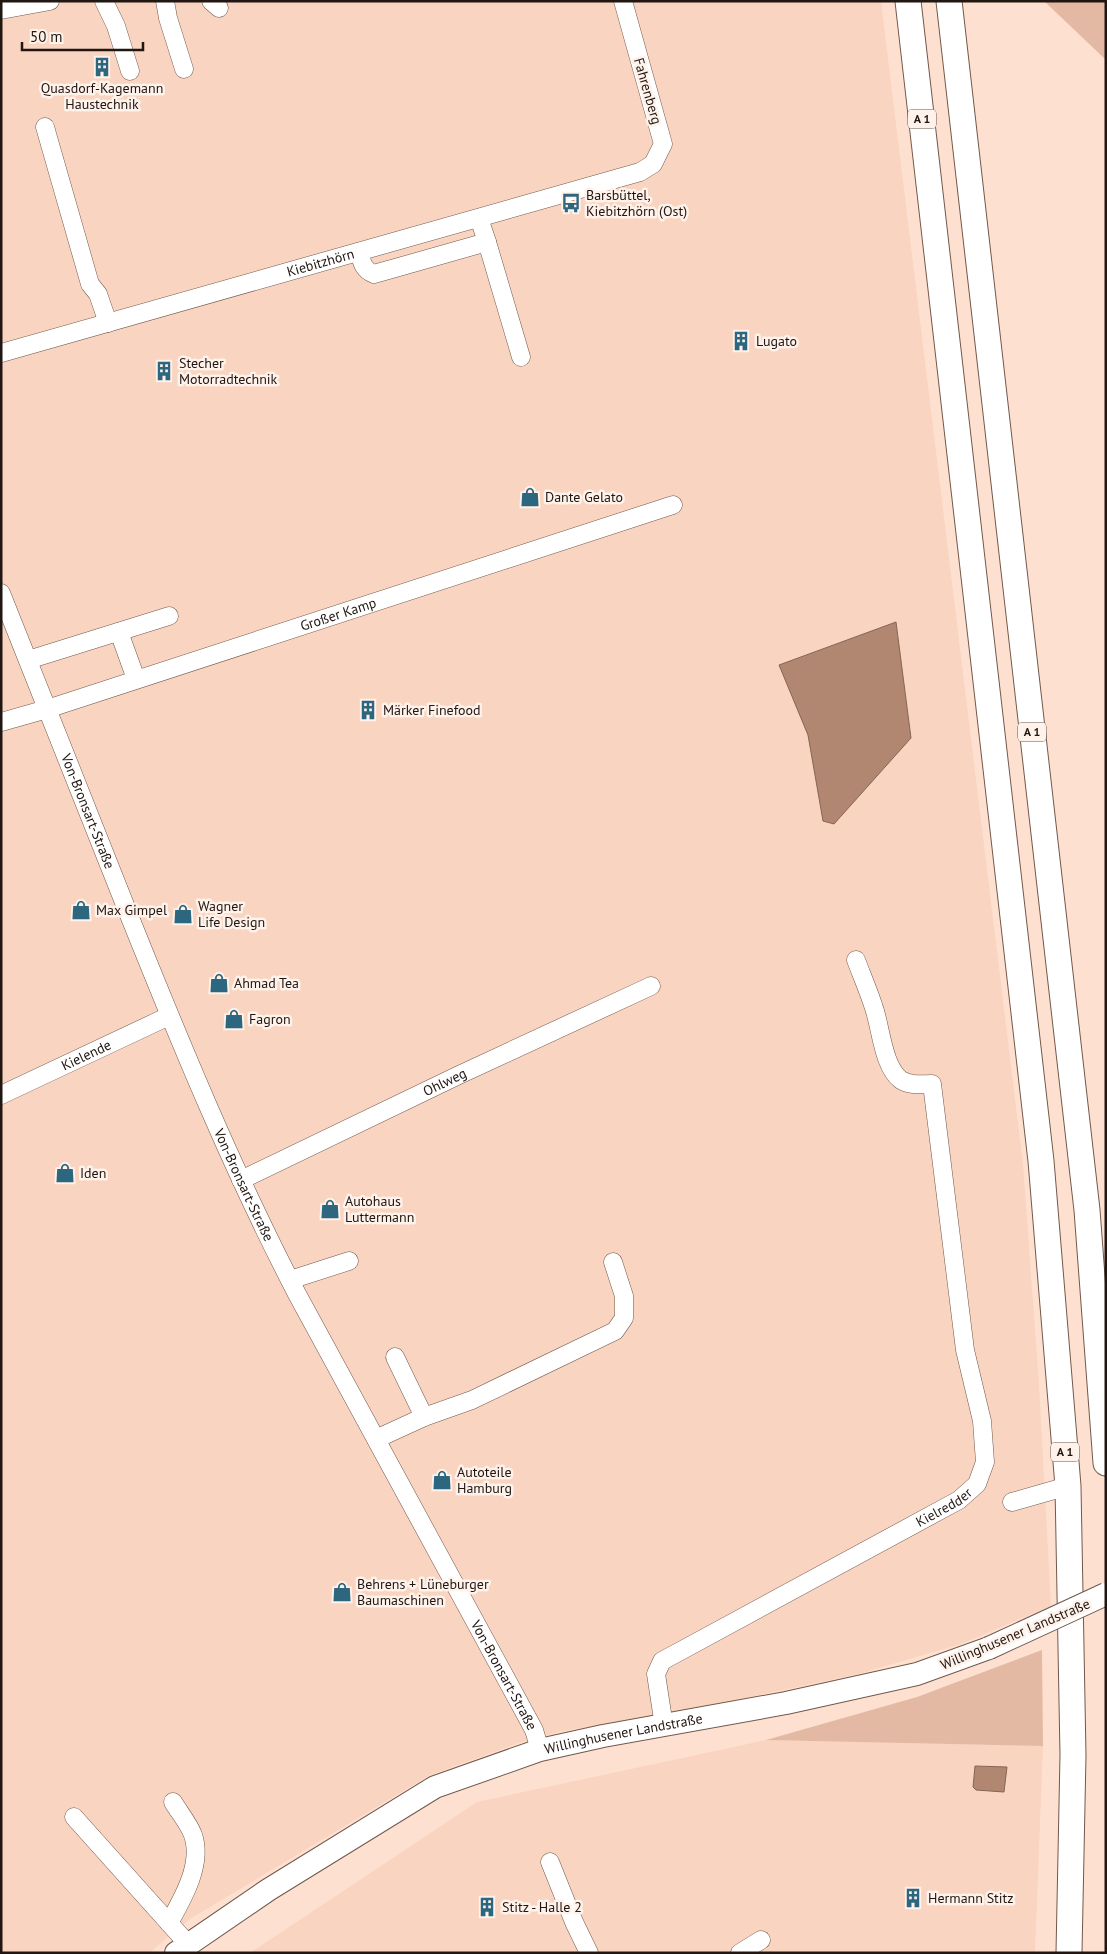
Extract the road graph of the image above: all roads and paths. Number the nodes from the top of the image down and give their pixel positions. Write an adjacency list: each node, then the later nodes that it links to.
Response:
1 (50, 1): 7 (street)
2 (104, 1): 10 (street)
3 (165, 1): 9 (street)
4 (623, 1): 12 (street, Fahrenberg)
5 (908, 1): 39 (highway, A 1)
6 (949, 1): 38 (highway, A 1)
7 (22, 4): 8 (street)
8 (1, 10)
9 (184, 69)
10 (130, 71)
11 (45, 127): 16 (street)
12 (640, 172): 13 (street, Kiebitzhörn)
13 (479, 218): 14 (street); 15 (street, Kiebitzhörn)
14 (487, 242): 15 (street); 18 (street)
15 (358, 252): 16 (street, Kiebitzhörn)
16 (108, 323): 17 (street, Kiebitzhörn)
17 (1, 353)
18 (521, 357)
19 (673, 505): 24 (street, Großer Kamp)
20 (1, 593): 23 (street, Von-Bronsart-Straße)
21 (170, 616): 22 (street)
22 (118, 632): 23 (street); 24 (street)
23 (28, 660): 25 (street, Von-Bronsart-Straße)
24 (136, 679): 25 (street, Großer Kamp)
25 (47, 709): 26 (street, Großer Kamp); 29 (street, Von-Bronsart-Straße)
26 (1, 722)
27 (856, 960): 42 (street, Kielredder)
28 (651, 986): 31 (street, Ohlweg)
29 (169, 1016): 30 (street, Kielende); 31 (street, Von-Bronsart-Straße)
30 (1, 1095)
31 (241, 1180): 34 (street, Von-Bronsart-Straße)
32 (348, 1261): 34 (street)
33 (613, 1262): 36 (street)
34 (290, 1280): 37 (street, Von-Bronsart-Straße)
35 (396, 1357): 36 (street)
36 (424, 1417): 37 (street)
37 (376, 1439): 43 (street, Von-Bronsart-Straße)
38 (1106, 1463)
39 (1068, 1486): 40 (street); 52 (highway, A 1)
40 (1012, 1502)
41 (1106, 1594): 42 (main road, Willinghusener Landstraße, bridge)
42 (664, 1726): 43 (main road, Willinghusener Landstraße)
43 (540, 1750): 48 (main road, Willinghusener Landstraße)
44 (173, 1802): 47 (street)
45 (74, 1817): 47 (street)
46 (550, 1862): 49 (street)
47 (169, 1923): 48 (street)
48 (181, 1948)
49 (589, 1953)
50 (740, 1953): 51 (street)
51 (760, 1953)
52 (1069, 1953)

